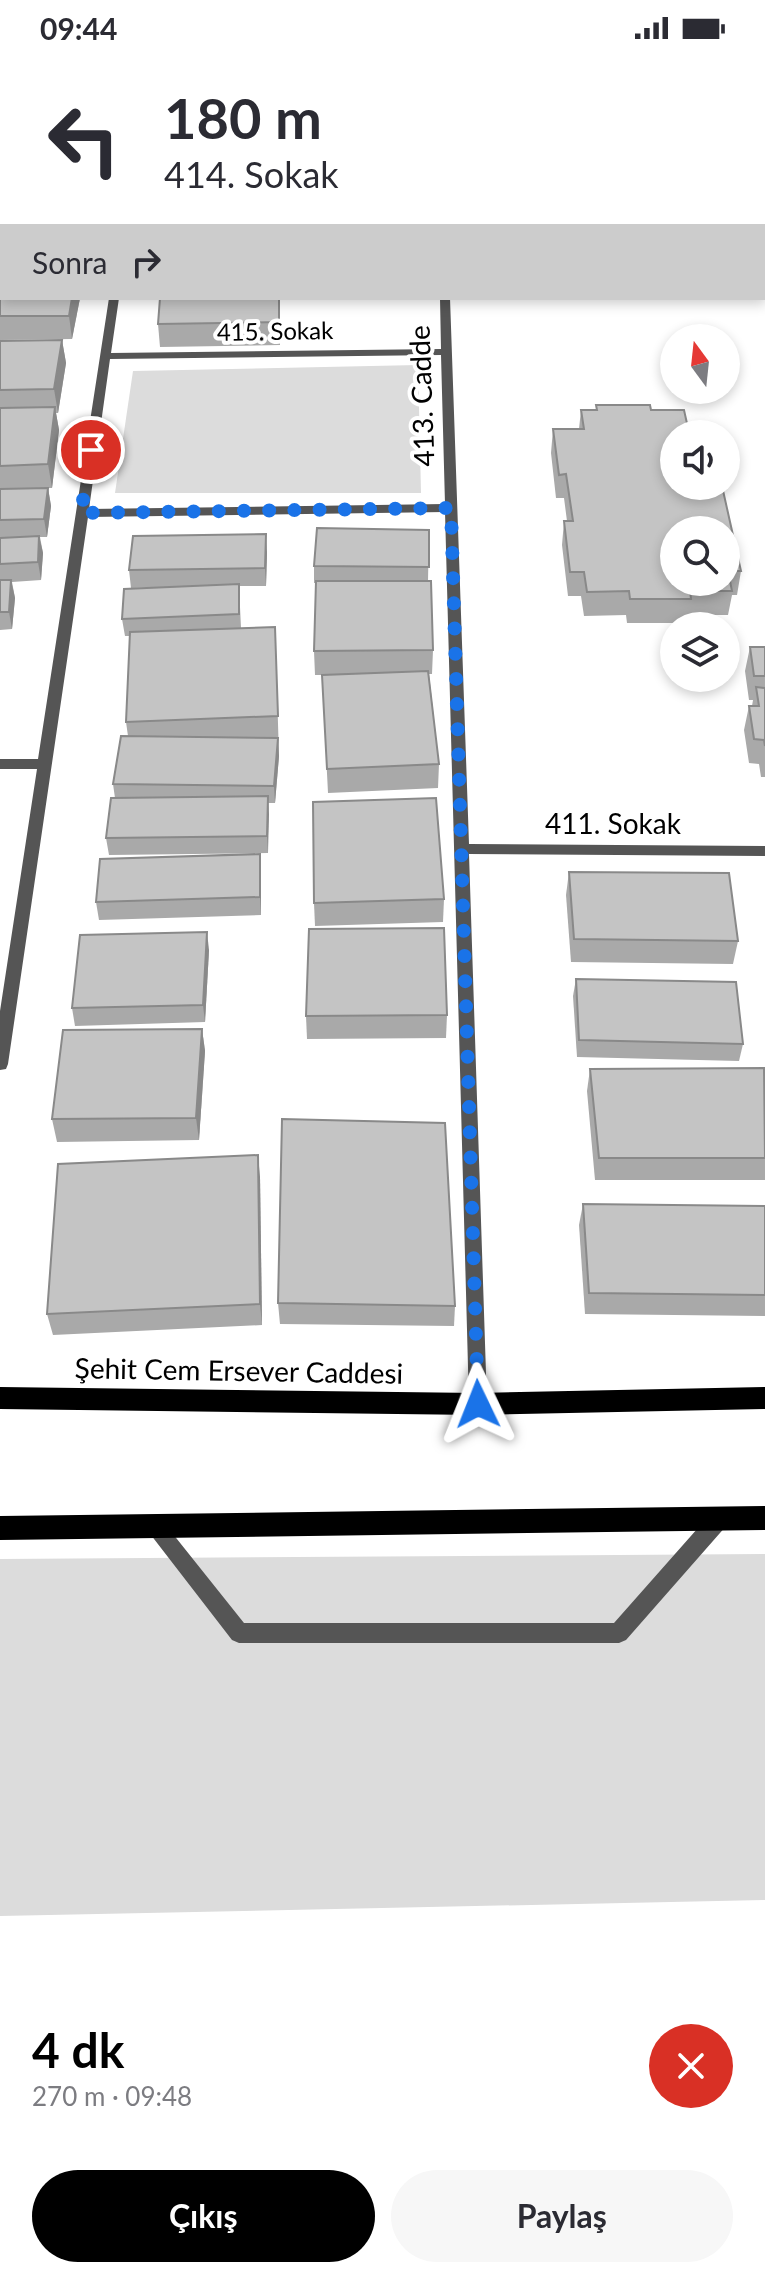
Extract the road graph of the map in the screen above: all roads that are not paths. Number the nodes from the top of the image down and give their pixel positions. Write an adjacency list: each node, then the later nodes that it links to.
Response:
1 (114, 300): 4 (street)
2 (445, 300): 3 (street, 413. Cadde)
3 (447, 352): 4 (street, 415. Sokak); 5 (street, 413. Cadde)
4 (105, 356): 6 (street)
5 (451, 508): 6 (street); 9 (street, 413. Cadde)
6 (81, 513): 8 (street)
7 (0, 764): 8 (street)
8 (43, 764): 11 (street)
9 (461, 849): 10 (street, 411. Sokak); 14 (street, 413. Cadde)
10 (765, 851)
11 (0, 1064)
12 (0, 1398): 14 (main road, Şehit Cem Ersever Caddesi)
13 (765, 1398): 14 (main road, Şehit Cem Ersever Caddesi)
14 (478, 1404)
15 (720, 1518): 16 (main road); 17 (main road); 17 (street)
16 (765, 1518)
17 (154, 1526): 18 (main road)
18 (0, 1528)

